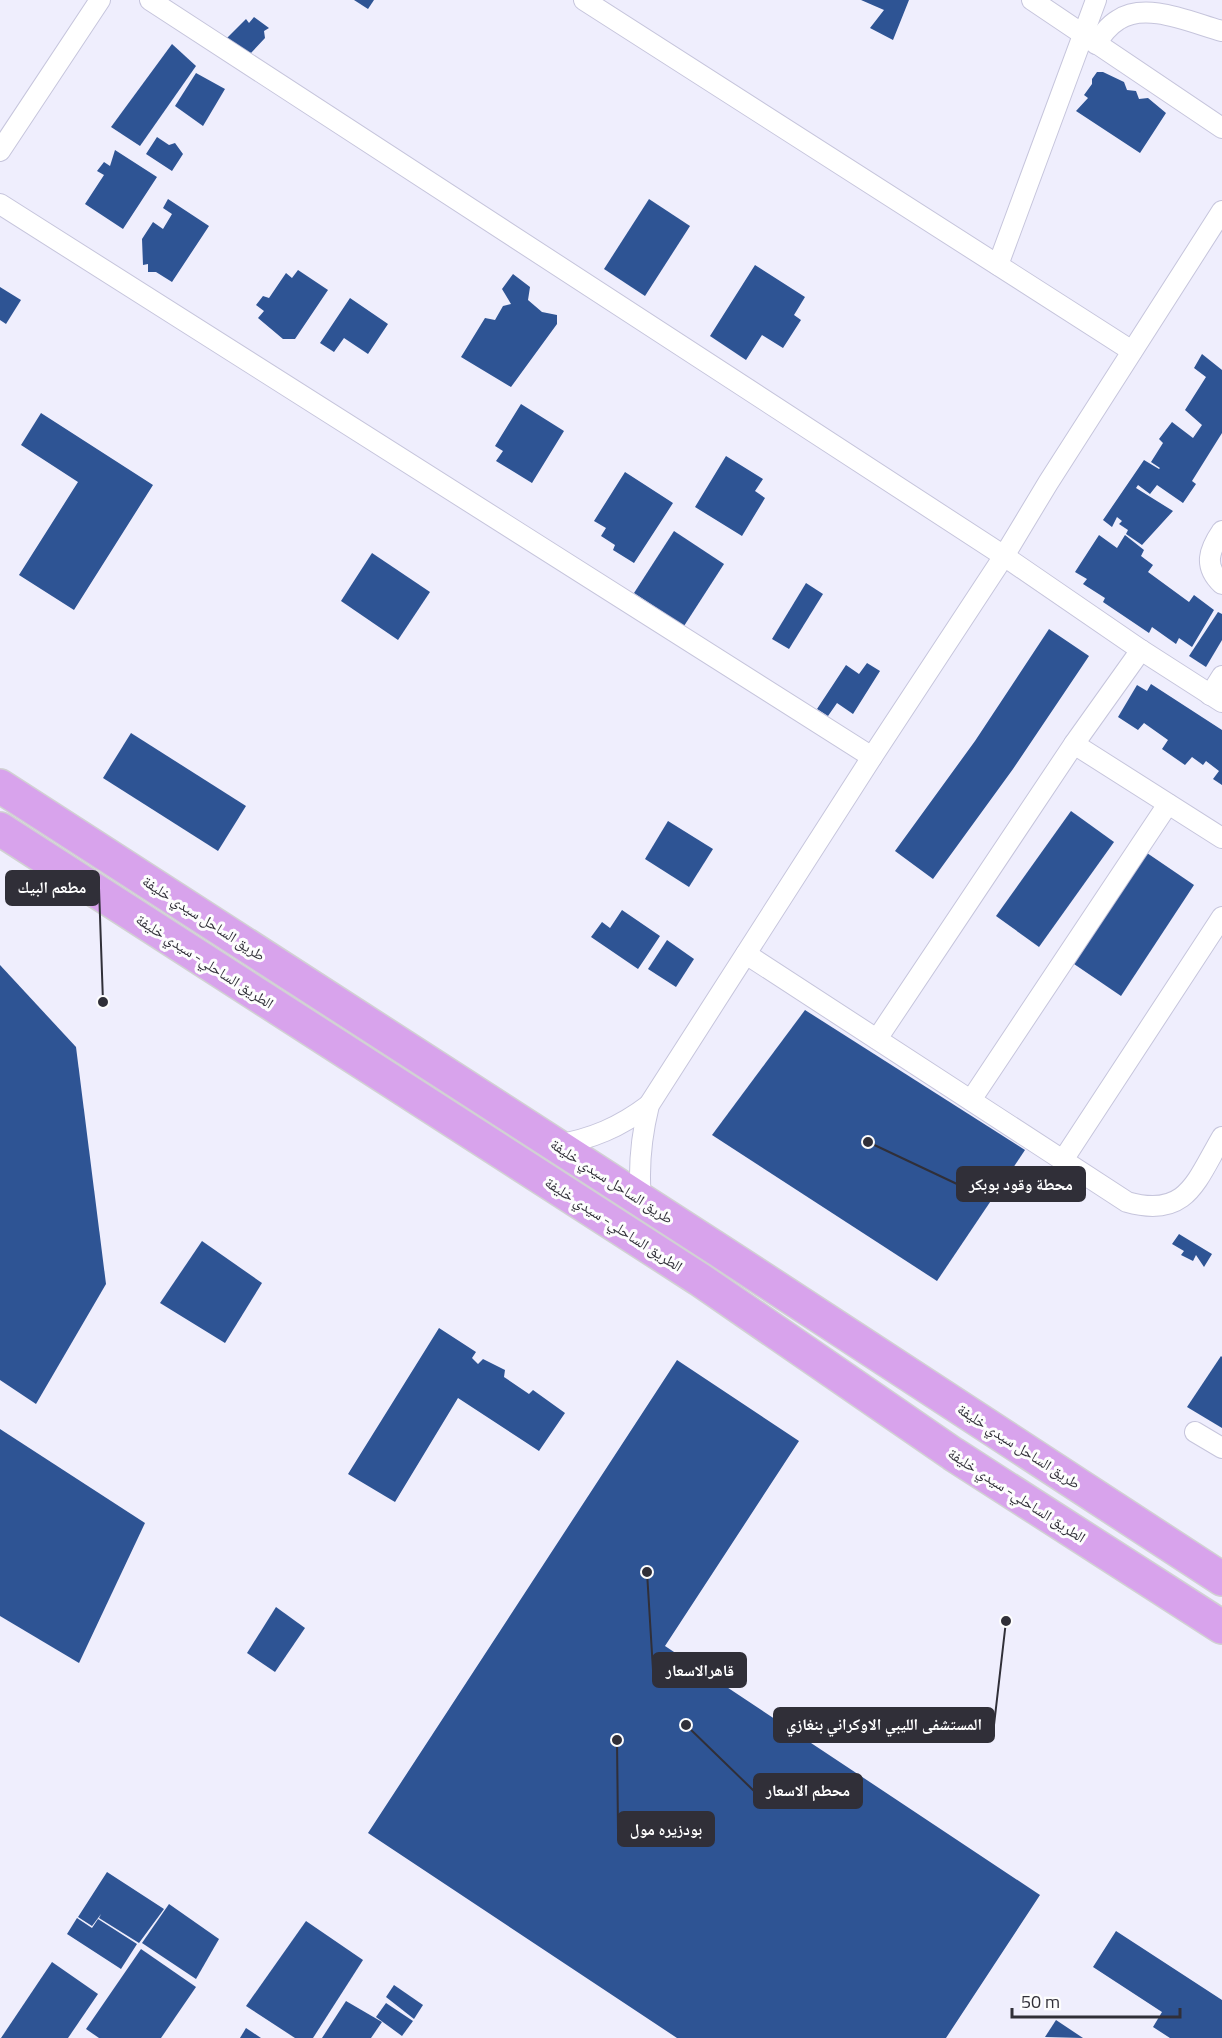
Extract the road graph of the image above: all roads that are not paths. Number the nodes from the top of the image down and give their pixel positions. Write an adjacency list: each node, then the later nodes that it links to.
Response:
1 (100, 0): 9 (street)
2 (150, 0): 15 (street)
3 (584, 0): 12 (street)
4 (1032, 0): 7 (street)
5 (1096, 0): 7 (street)
6 (1222, 31): 7 (street)
7 (1090, 39): 8 (street); 12 (street)
8 (1222, 128)
9 (0, 151)
10 (0, 204): 21 (street)
11 (1220, 220): 13 (street)
12 (998, 265): 13 (street)
13 (1132, 351): 15 (street)
14 (1222, 531): 16 (street)
15 (1004, 556): 17 (street); 21 (street)
16 (1222, 584)
17 (1141, 650): 19 (street); 20 (street)
18 (1222, 676): 19 (street)
19 (1216, 698)
20 (1074, 744): 23 (street); 28 (street)
21 (872, 757): 27 (street)
22 (0, 786): 32 (highway, طريق الساحل سيدي خليفة)
23 (1168, 804): 25 (street); 29 (street)
24 (0, 829): 38 (highway, الطريق الساحلي- سيدي خليفة)
25 (1222, 838)
26 (1222, 917): 33 (street)
27 (746, 954): 28 (street); 30 (street)
28 (877, 1039): 29 (street)
29 (971, 1100): 33 (street)
30 (649, 1105): 32 (street); 34 (street)
31 (1222, 1137): 33 (street)
32 (556, 1145): 34 (highway, طريق الساحل سيدي خليفة)
33 (1063, 1160)
34 (641, 1200): 37 (highway, طريق الساحل سيدي خليفة)
35 (1195, 1432): 36 (street)
36 (1222, 1448)
37 (1222, 1579)
38 (1222, 1627)

